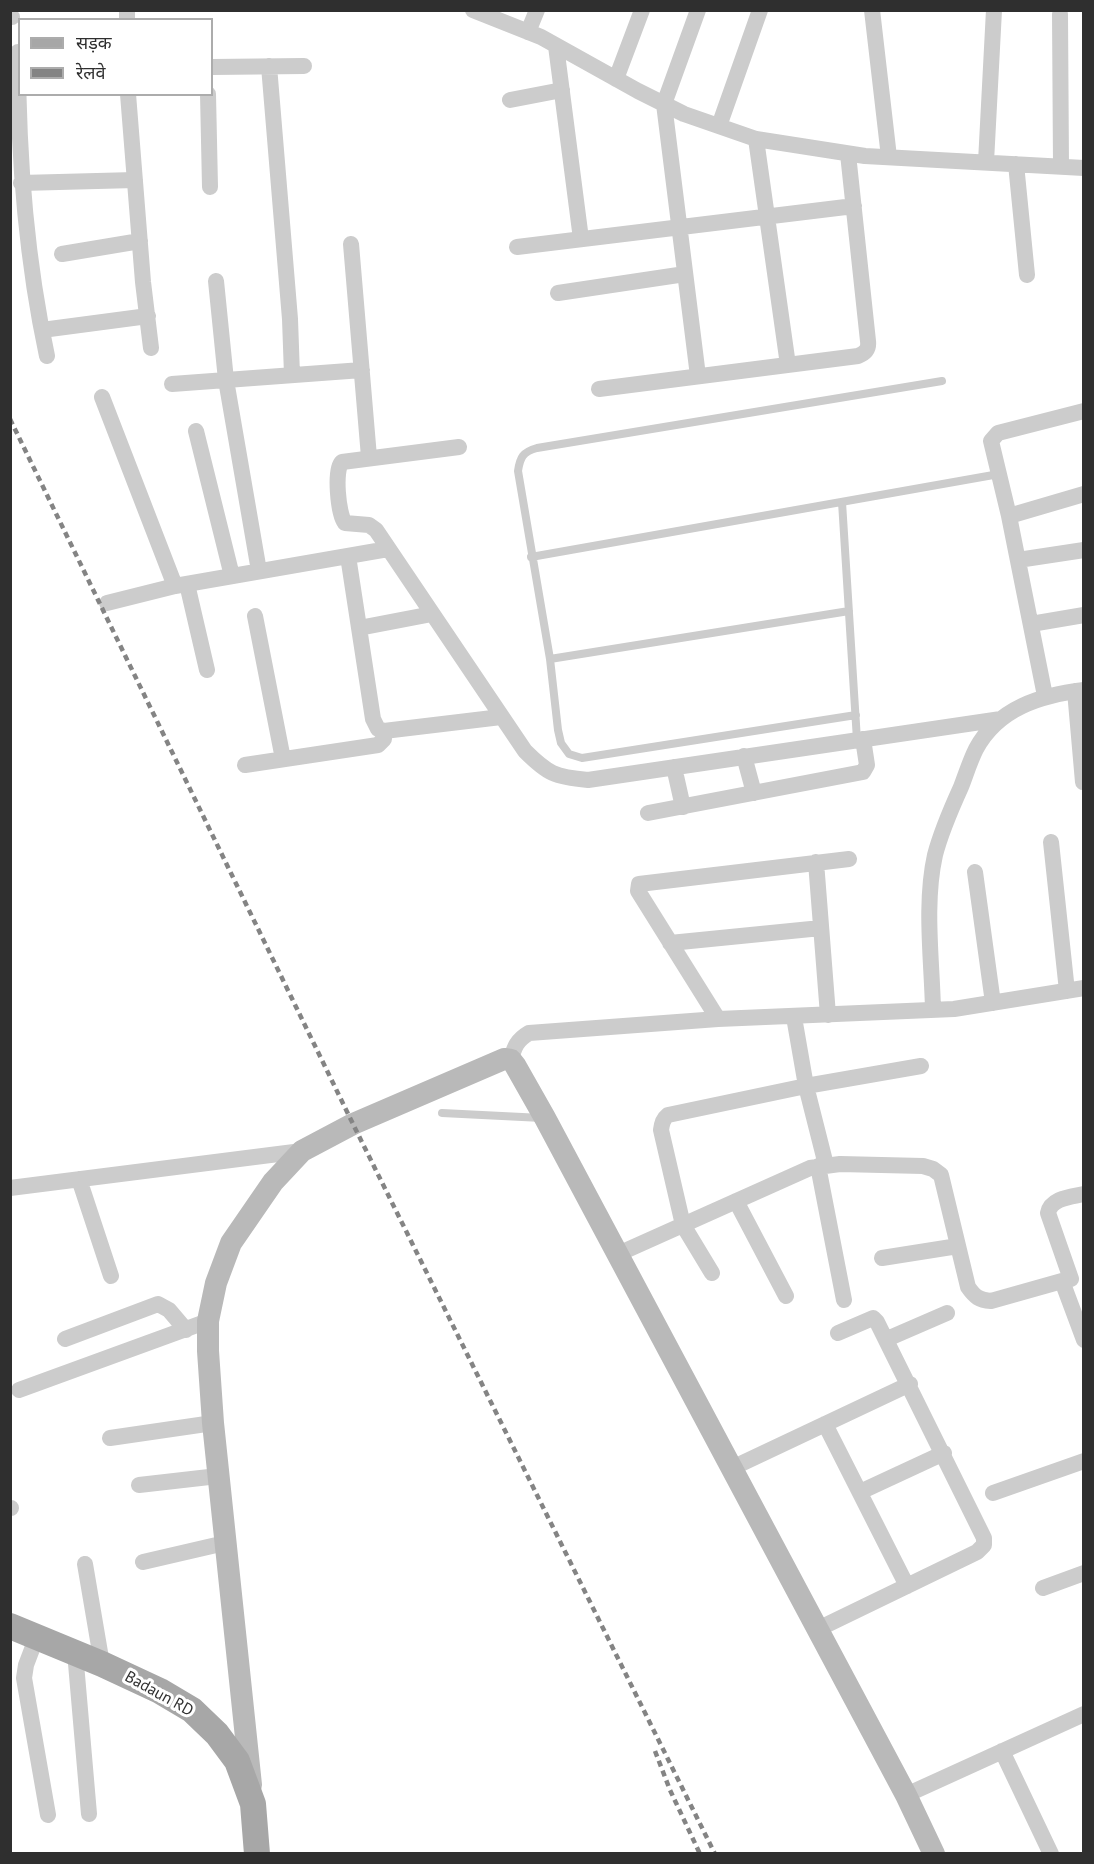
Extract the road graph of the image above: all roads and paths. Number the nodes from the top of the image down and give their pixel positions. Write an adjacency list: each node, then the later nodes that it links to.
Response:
1 (473, 10): 9 (street)
2 (537, 10): 9 (street)
3 (642, 10): 15 (street)
4 (698, 10): 21 (street)
5 (760, 10): 22 (street)
6 (872, 10): 25 (street)
7 (994, 10): 26 (street)
8 (1060, 14): 28 (street)
9 (528, 32): 10 (street)
10 (556, 46): 15 (street); 17 (street)
11 (18, 52): 16 (street)
12 (269, 66): 13 (street); 14 (street); 51 (street)
13 (304, 66)
14 (213, 67)
15 (616, 79): 21 (street)
16 (14, 83): 31 (street)
17 (562, 90): 20 (street); 36 (street)
18 (128, 96): 30 (street)
19 (208, 96): 32 (street)
20 (510, 100)
21 (664, 104): 22 (street); 35 (street)
22 (719, 126): 23 (street)
23 (756, 139): 24 (street); 34 (street)
24 (848, 154): 25 (street); 33 (street)
25 (890, 158): 26 (street)
26 (986, 162): 27 (street)
27 (1016, 164): 28 (street); 42 (street)
28 (1061, 166): 29 (street)
29 (1083, 168)
30 (135, 180): 31 (street); 37 (street)
31 (21, 183): 46 (street)
32 (210, 187)
33 (854, 207): 34 (street); 49 (street)
34 (767, 217): 35 (street); 49 (street)
35 (680, 227): 36 (street); 41 (street)
36 (581, 239): 39 (street)
37 (140, 241): 40 (street); 45 (street)
38 (351, 244): 50 (street)
39 (517, 247)
40 (62, 254)
41 (685, 274): 44 (street); 52 (street)
42 (1027, 275)
43 (216, 281): 53 (street)
44 (558, 293)
45 (148, 316): 46 (street); 47 (street)
46 (42, 330): 48 (street)
47 (151, 348)
48 (47, 356)
49 (788, 365): 52 (street)
50 (362, 370): 51 (street); 61 (street)
51 (292, 375): 53 (street)
52 (698, 376): 56 (street)
53 (226, 380): 55 (street); 71 (street)
54 (942, 381): 69 (lane)
55 (172, 384)
56 (599, 389)
57 (102, 397): 73 (street)
58 (1083, 411): 62 (street)
59 (196, 431): 72 (street)
60 (459, 447): 61 (street)
61 (369, 457): 66 (street)
62 (999, 474): 64 (lane); 65 (street)
63 (1083, 494): 65 (street)
64 (842, 502): 69 (lane); 75 (lane)
65 (1009, 516): 70 (street)
66 (388, 549): 68 (street); 76 (street)
67 (1083, 550): 70 (street)
68 (348, 556): 71 (street); 80 (street)
69 (531, 557): 81 (lane)
70 (1018, 560): 79 (street)
71 (259, 571): 72 (street)
72 (232, 576): 73 (street)
73 (181, 585): 74 (street); 82 (street)
74 (107, 603)
75 (849, 611): 81 (lane); 85 (lane)
76 (432, 614): 80 (street); 86 (street)
77 (1083, 615): 79 (street)
78 (255, 616): 91 (street)
79 (1031, 624): 84 (street)
80 (359, 628): 88 (street)
81 (550, 659): 85 (lane)
82 (207, 670)
83 (1079, 690): 84 (street); 94 (street)
84 (1046, 696): 87 (street)
85 (856, 715): 89 (lane)
86 (501, 717): 88 (street); 93 (street)
87 (1001, 719): 89 (street); 106 (street)
88 (384, 731): 91 (street)
89 (860, 739): 90 (street); 95 (street)
90 (744, 756): 93 (street); 95 (street)
91 (283, 759): 92 (street)
92 (245, 765)
93 (674, 767): 96 (street)
94 (1083, 782)
95 (754, 793): 96 (street)
96 (683, 807): 97 (street)
97 (648, 813)
98 (1051, 842): 104 (street)
99 (849, 859): 100 (street)
100 (816, 862): 102 (street); 103 (street)
101 (975, 872): 105 (street)
102 (821, 928): 103 (street); 107 (street)
103 (670, 943): 109 (street)
104 (1075, 989): 105 (street)
105 (993, 1003): 106 (street)
106 (933, 1010): 107 (street)
107 (828, 1016): 108 (street)
108 (794, 1017): 109 (street); 112 (street)
109 (718, 1019): 110 (street)
110 (511, 1060): 114 (main road); 115 (main road)
111 (921, 1066): 112 (street)
112 (806, 1086): 116 (street); 121 (street)
113 (442, 1113): 114 (lane)
114 (545, 1118): 123 (main road)
115 (302, 1151): 117 (street); 131 (main road)
116 (822, 1165): 120 (street); 122 (street); 129 (street)
117 (79, 1179): 118 (street); 126 (street)
118 (10, 1188)
119 (1083, 1194): 127 (street)
120 (736, 1201): 121 (street); 128 (street)
121 (683, 1225): 123 (street); 125 (street)
122 (958, 1246): 124 (street); 127 (street)
123 (618, 1254): 144 (main road)
124 (882, 1258)
125 (712, 1273)
126 (111, 1276)
127 (1072, 1278): 136 (street)
128 (786, 1296)
129 (844, 1300)
130 (947, 1313): 135 (street)
131 (208, 1321): 132 (street); 139 (main road)
132 (186, 1330): 134 (street); 138 (street)
133 (838, 1333): 135 (street)
134 (65, 1339)
135 (887, 1339): 137 (street)
136 (1083, 1340)
137 (910, 1384): 140 (street); 142 (street)
138 (19, 1390)
139 (213, 1423): 141 (street); 145 (main road)
140 (825, 1424): 144 (street); 147 (street)
141 (110, 1438)
142 (944, 1453): 147 (street); 153 (street)
143 (1083, 1461): 148 (street)
144 (732, 1468): 156 (main road)
145 (218, 1476): 146 (street); 149 (main road)
146 (139, 1485)
147 (860, 1492): 153 (street)
148 (993, 1493)
149 (225, 1543): 150 (street); 163 (main road)
150 (143, 1562)
151 (85, 1564): 159 (street)
152 (1083, 1573): 154 (street)
153 (907, 1586): 156 (street)
154 (1043, 1588)
155 (10, 1626): 157 (main road, Badaun RD)
156 (818, 1629): 162 (main road)
157 (37, 1636): 158 (main road, Badaun RD); 165 (street)
158 (75, 1652): 159 (main road, Badaun RD); 164 (street)
159 (102, 1664): 163 (main road, Badaun RD)
160 (1083, 1714): 161 (street)
161 (1002, 1751): 162 (street); 168 (street)
162 (906, 1796): 167 (main road)
163 (253, 1804): 166 (main road, Badaun RD)
164 (89, 1814)
165 (48, 1815)
166 (257, 1854)
167 (934, 1854)
168 (1051, 1854)

